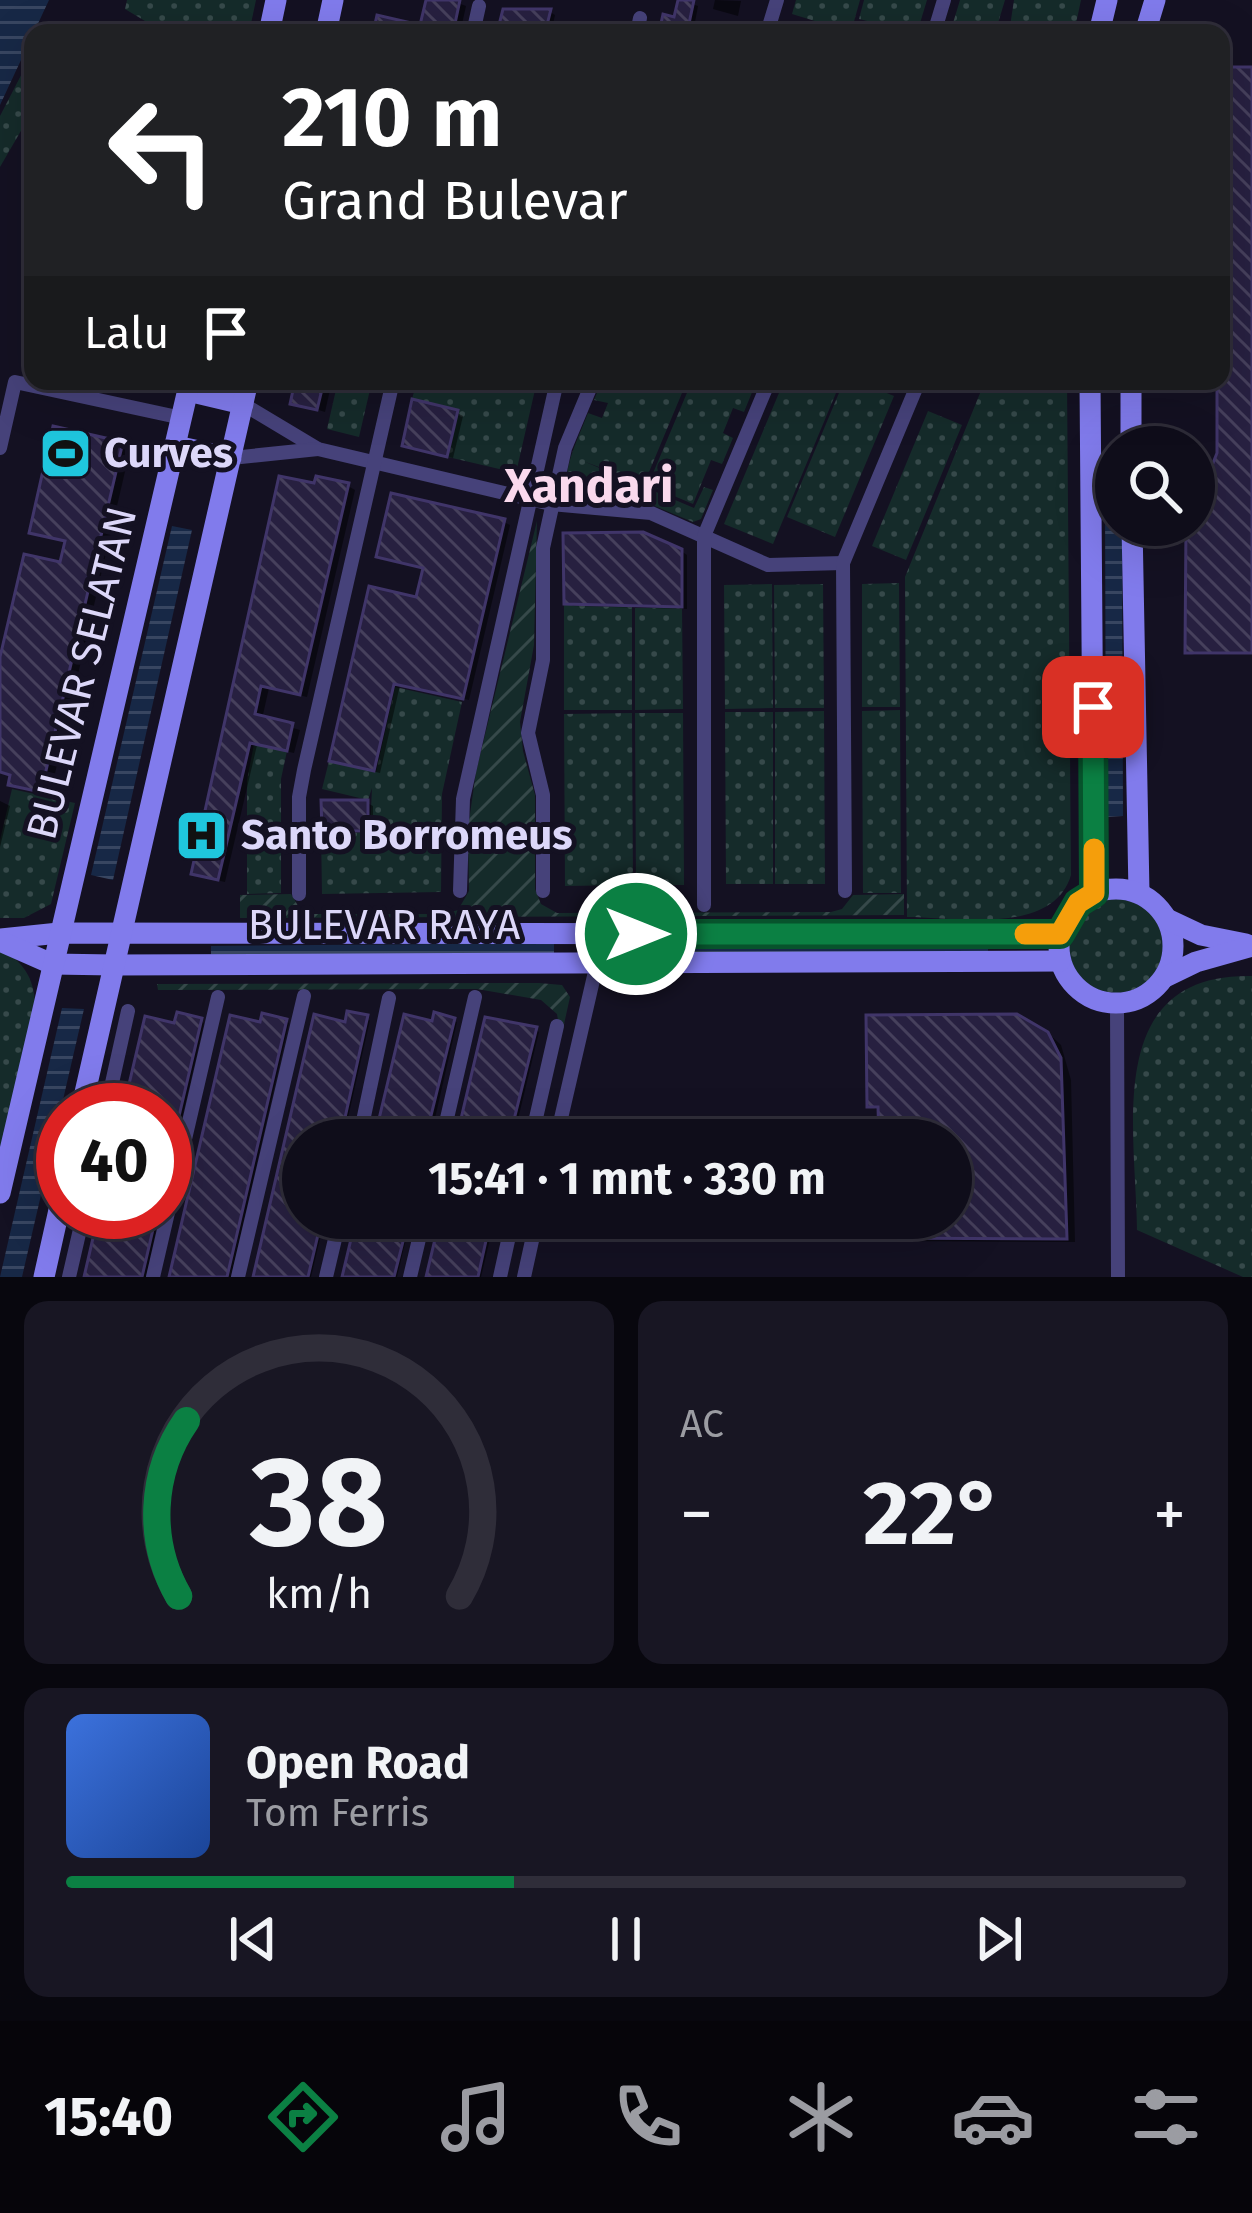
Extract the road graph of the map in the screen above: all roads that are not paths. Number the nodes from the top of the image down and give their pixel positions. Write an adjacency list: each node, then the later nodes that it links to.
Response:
1 (479, 6): 2 (street)
2 (474, 24)
3 (24, 384): 17 (street)
4 (52, 390): 14 (street)
5 (188, 390): 14 (street, BULEVAR SELATAN)
6 (391, 390): 22 (street)
7 (555, 390): 23 (street)
8 (588, 390): 24 (street)
9 (765, 390): 25 (street)
10 (915, 390): 27 (street)
11 (1090, 390): 18 (street)
12 (1131, 390): 15 (street)
13 (246, 392): 20 (street); 21 (street)
14 (182, 418): 16 (street, BULEVAR SELATAN)
15 (1131, 426)
16 (176, 446): 21 (street); 36 (street, BULEVAR SELATAN)
17 (0, 448)
18 (1091, 448): 19 (street); 31 (street)
19 (1095, 448)
20 (318, 449): 21 (street); 22 (street)
21 (231, 458): 39 (street)
22 (374, 461): 23 (street); 33 (street)
23 (530, 499): 24 (street); 28 (street)
24 (551, 505): 25 (street); 29 (street)
25 (704, 536): 27 (street); 34 (street)
26 (1132, 546): 32 (street)
27 (843, 563): 30 (street)
28 (460, 891)
29 (543, 891)
30 (845, 891)
31 (1094, 893): 32 (street); 38 (street)
32 (1139, 893): 35 (street)
33 (299, 894)
34 (704, 905)
35 (1167, 919): 41 (street); 46 (street)
36 (59, 933): 39 (street, BULEVAR RAYA); 40 (street, BULEVAR RAYA); 44 (street, BULEVAR SELATAN)
37 (597, 934): 38 (street, BULEVAR RAYA); 39 (street, BULEVAR RAYA); 43 (street)
38 (1060, 934): 42 (street)
39 (121, 936): 45 (street)
40 (0, 940): 44 (street, BULEVAR RAYA)
41 (1252, 946): 46 (street)
42 (1060, 962): 43 (street, BULEVAR RAYA); 51 (street)
43 (597, 963): 45 (street, BULEVAR RAYA); 59 (street)
44 (52, 964): 45 (street, BULEVAR RAYA); 60 (street, BULEVAR SELATAN)
45 (114, 965): 54 (street)
46 (1165, 977): 51 (street)
47 (304, 996): 70 (street)
48 (218, 997): 69 (street)
49 (476, 997): 57 (street)
50 (389, 998): 56 (street)
51 (1117, 1004): 75 (street)
52 (128, 1011): 55 (street)
53 (557, 1026): 58 (street)
54 (87, 1083)
55 (112, 1083)
56 (363, 1119)
57 (447, 1119)
58 (536, 1119)
59 (561, 1119)
60 (0, 1193)
61 (52, 1239): 67 (street)
62 (78, 1239): 68 (street)
63 (335, 1239): 71 (street)
64 (419, 1239): 72 (street)
65 (508, 1239): 73 (street)
66 (532, 1239): 74 (street)
67 (44, 1277)
68 (69, 1277)
69 (153, 1277)
70 (238, 1277)
71 (326, 1277)
72 (410, 1277)
73 (500, 1277)
74 (524, 1277)
75 (1118, 1277)

